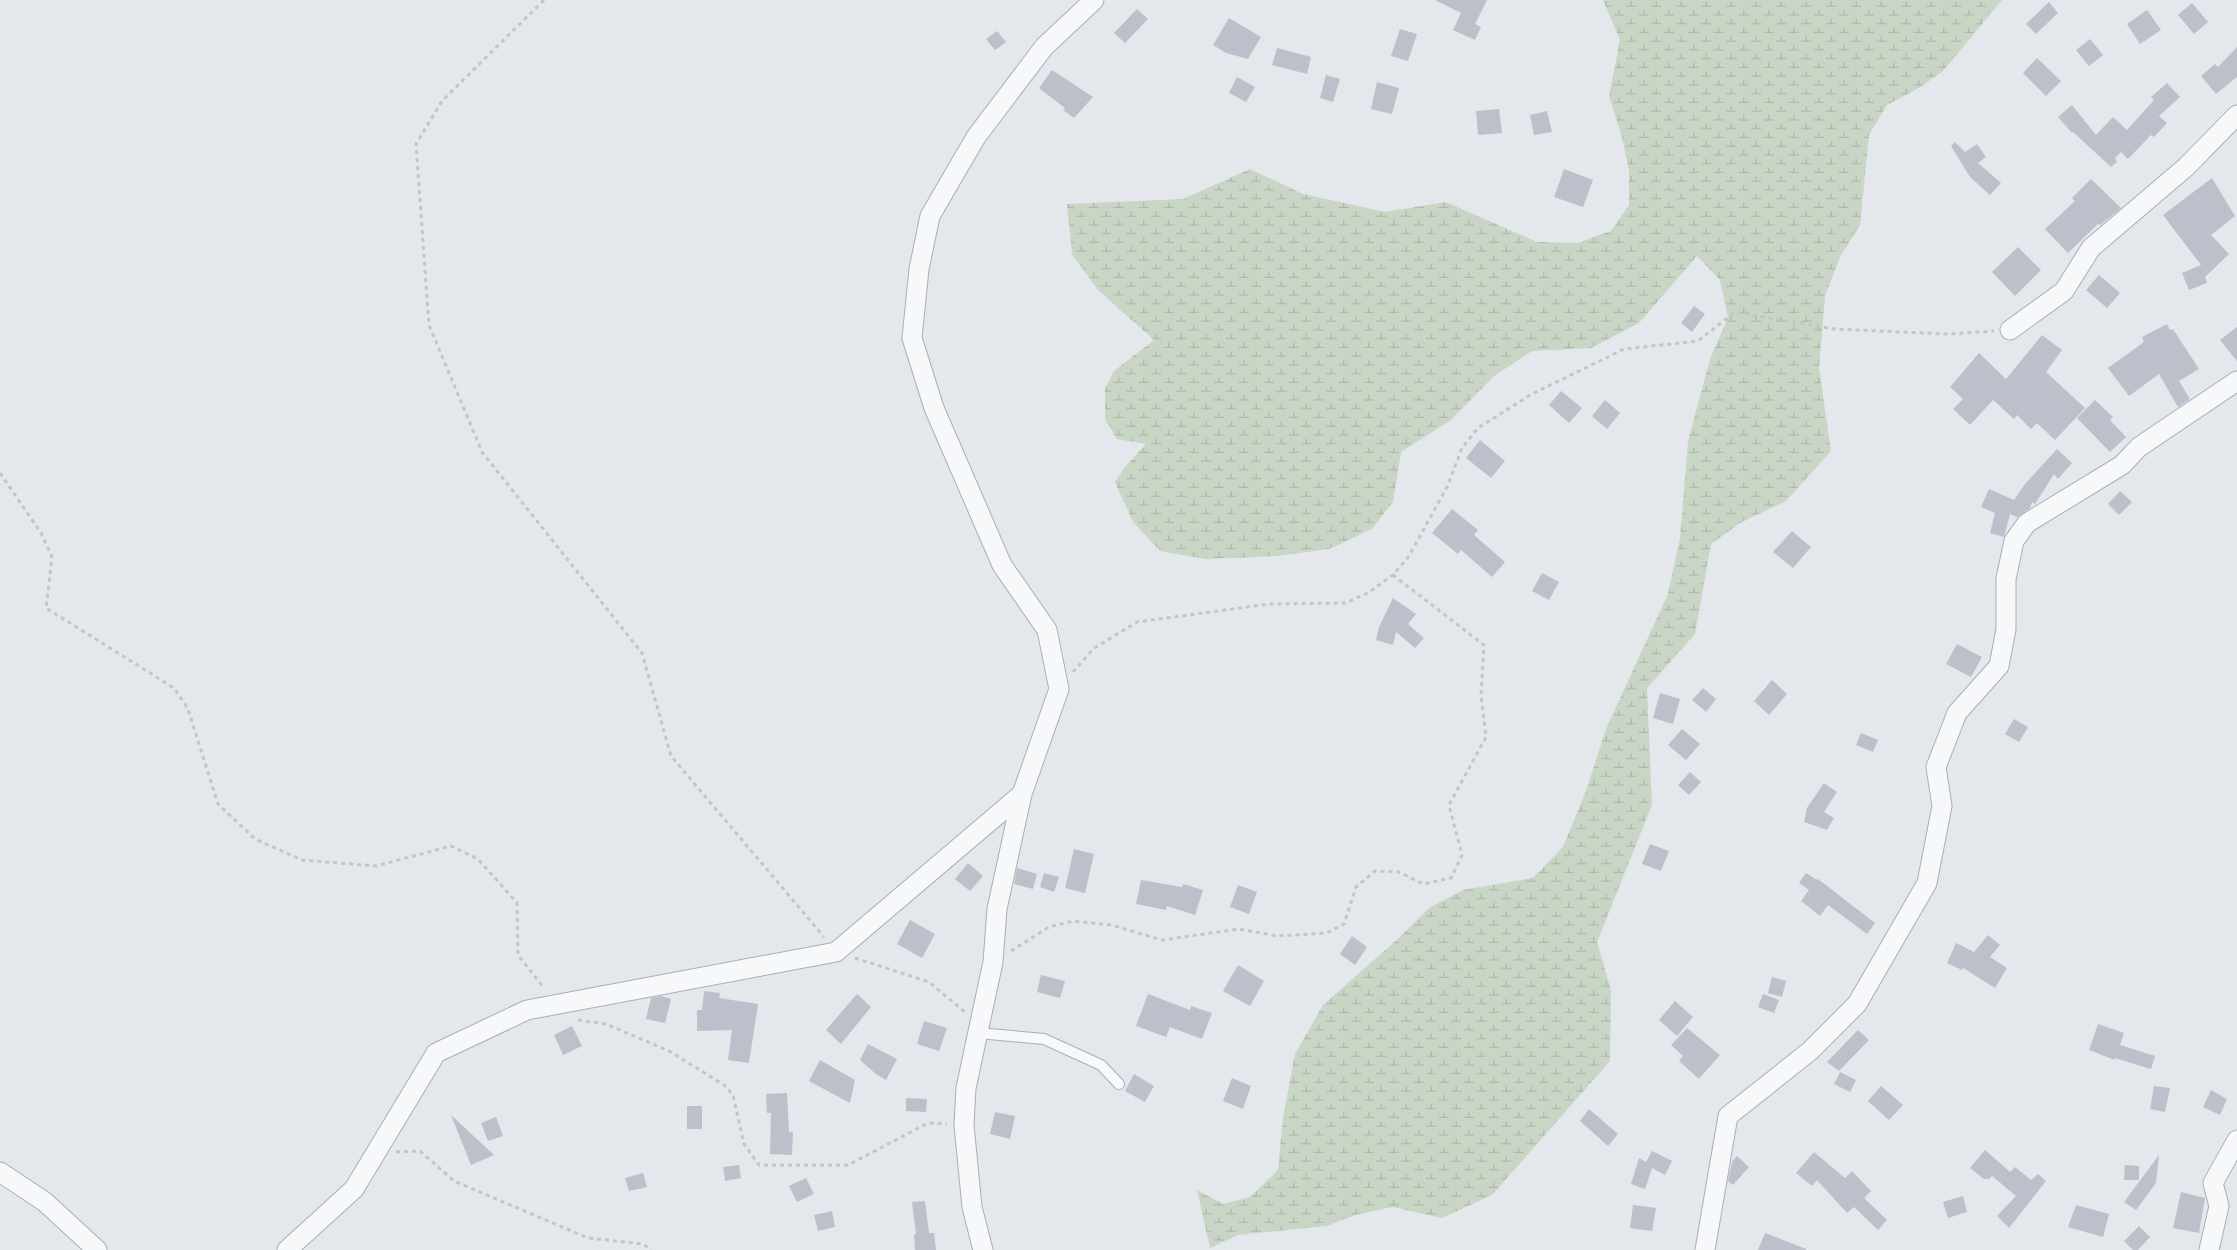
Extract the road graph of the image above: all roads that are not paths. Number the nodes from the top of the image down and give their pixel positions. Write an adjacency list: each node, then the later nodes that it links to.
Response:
1 (1094, 0): 5 (street)
2 (2237, 115): 3 (street)
3 (2010, 330)
4 (2237, 381): 13 (street)
5 (1022, 794): 6 (street); 11 (street)
6 (978, 1032): 7 (lane); 12 (street)
7 (1119, 1084)
8 (2237, 1140): 14 (street)
9 (0, 1172): 10 (street)
10 (97, 1250)
11 (287, 1250)
12 (984, 1250)
13 (1705, 1250)
14 (2209, 1250)

